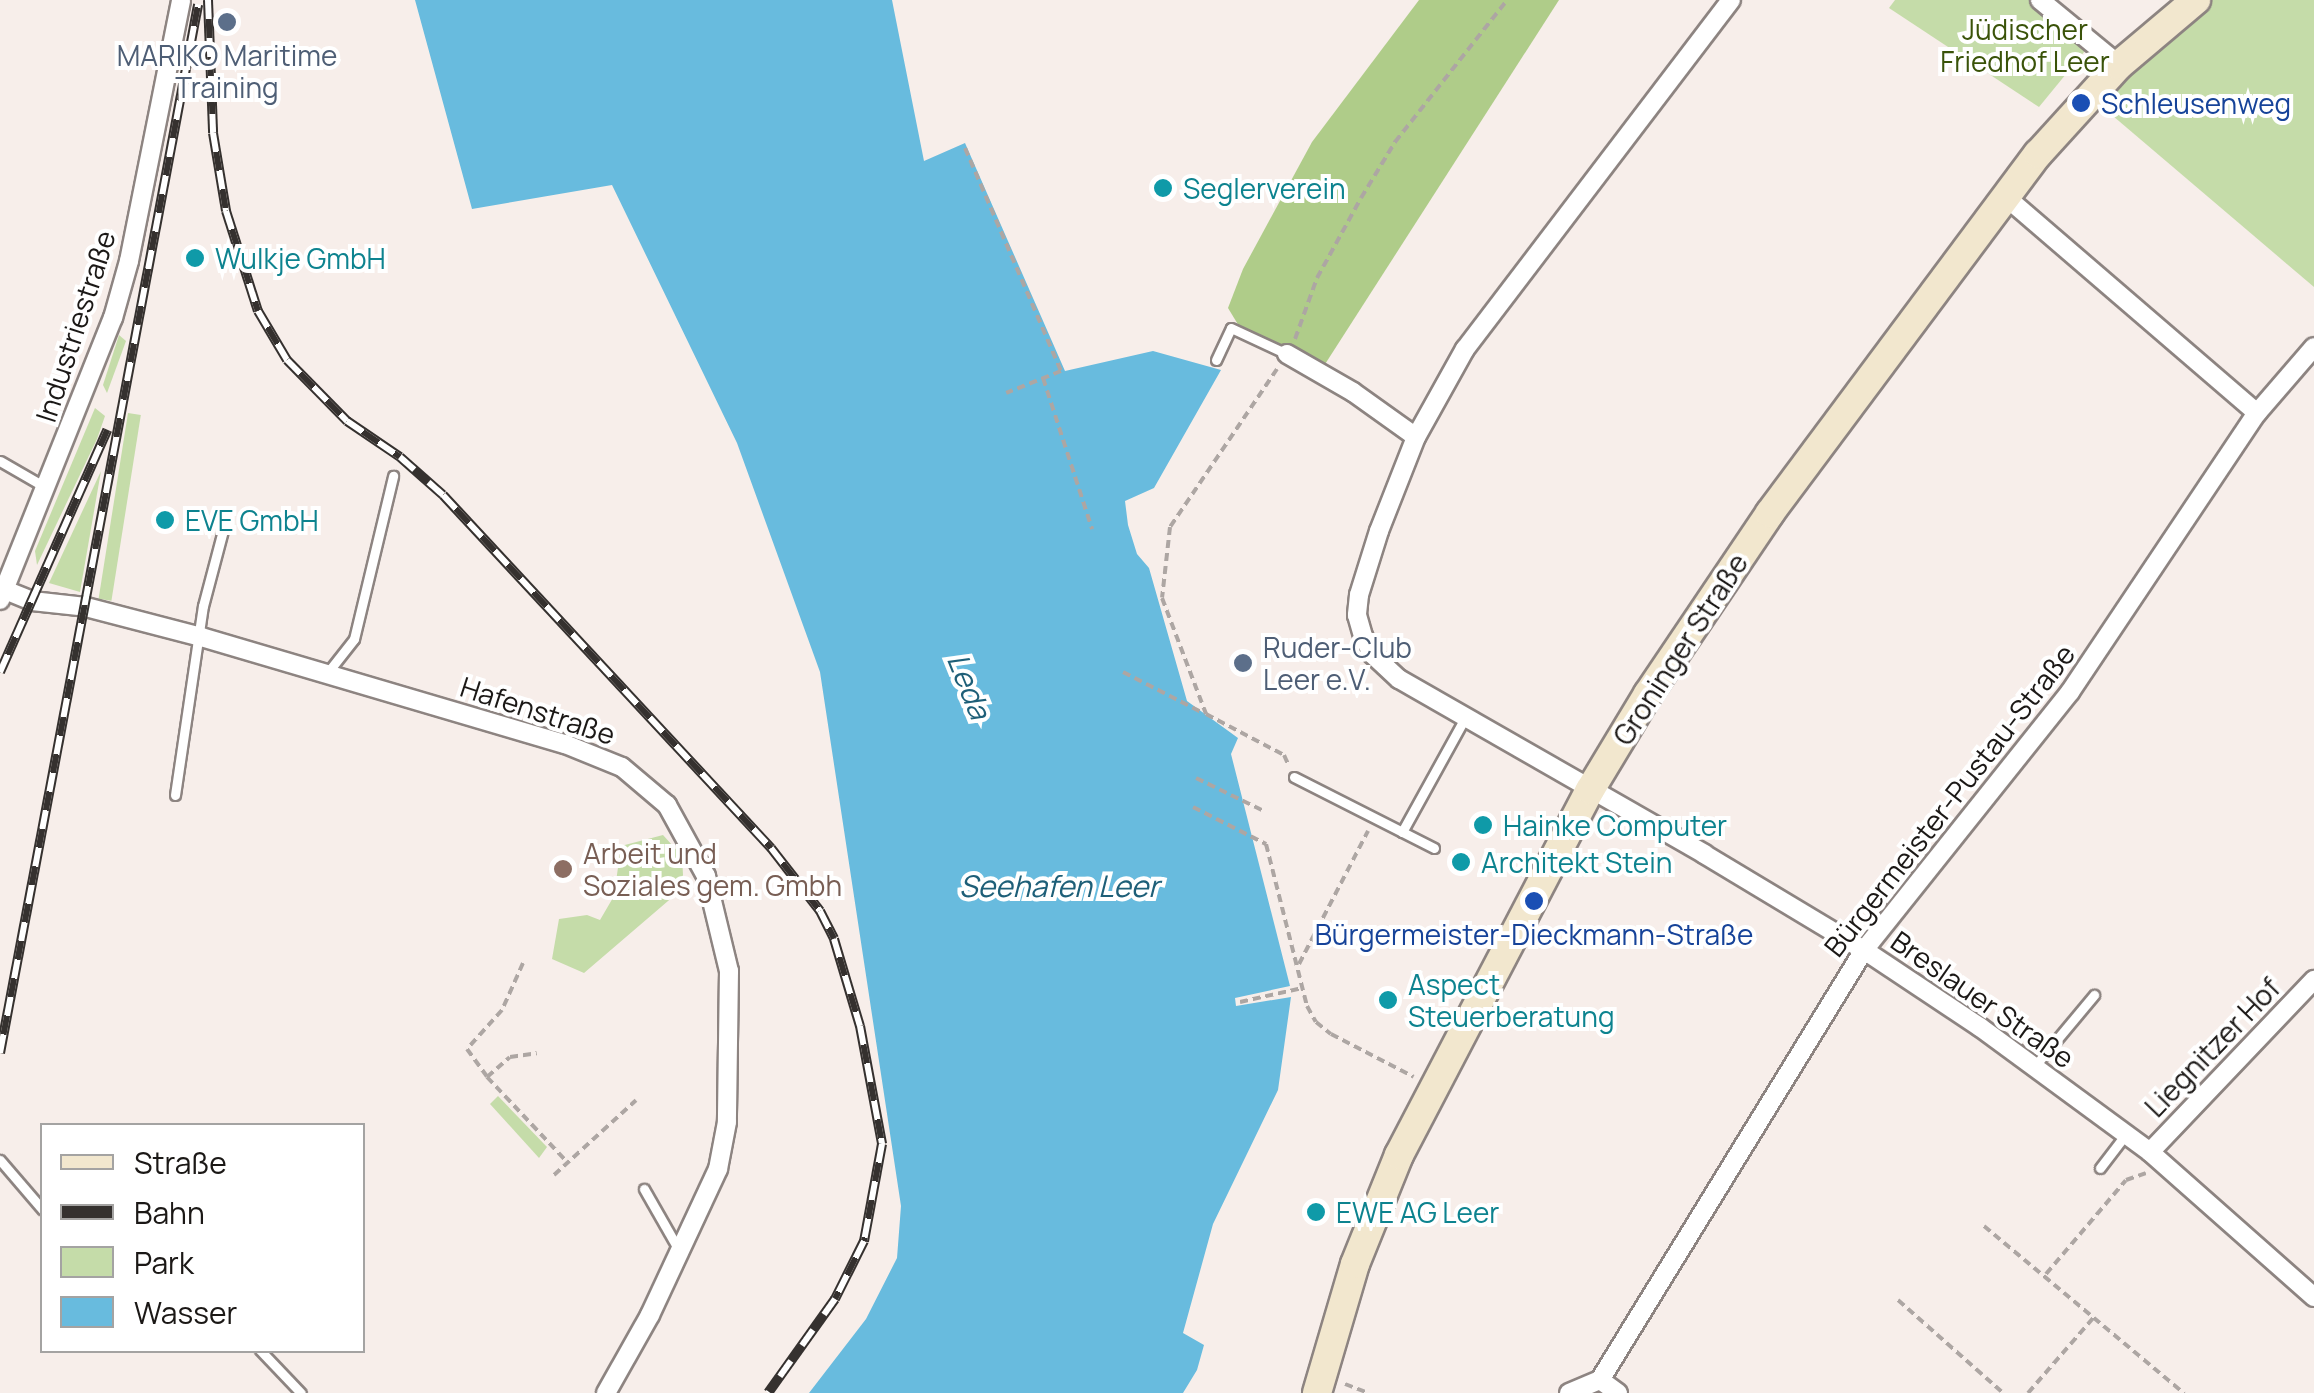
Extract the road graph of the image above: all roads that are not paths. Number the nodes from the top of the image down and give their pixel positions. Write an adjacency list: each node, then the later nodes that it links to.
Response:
1 (181, 0): 14 (street, Industriestraße)
2 (1732, 0): 11 (street)
3 (2040, 0): 5 (street)
4 (2196, 0): 5 (street, Groninger Straße)
5 (2119, 65): 6 (street, Groninger Straße)
6 (2006, 198): 10 (street); 21 (street, Groninger Straße)
7 (2314, 347): 10 (street, Bürgermeister-Pustau-Straße)
8 (1287, 354): 9 (lane); 11 (street)
9 (1216, 360)
10 (2257, 413): 25 (street, Bürgermeister-Pustau-Straße)
11 (1416, 437): 19 (street)
12 (0, 461): 14 (lane)
13 (392, 476): 18 (lane)
14 (48, 489): 16 (street, Industriestraße)
15 (226, 519): 17 (lane)
16 (2, 595): 17 (street, Hafenstraße)
17 (201, 637): 18 (street, Hafenstraße); 22 (lane)
18 (328, 672): 35 (street, Hafenstraße)
19 (1465, 718): 21 (street); 23 (lane)
20 (1294, 777): 23 (lane)
21 (1590, 790): 25 (street, Breslauer Straße); 41 (street, Groninger Straße)
22 (176, 795)
23 (1402, 832): 24 (lane)
24 (1434, 848)
25 (1864, 950): 28 (street, Breslauer Straße); 38 (street, Bürgermeister-Pustau-Straße)
26 (2314, 980): 30 (street, Liegnitzer Hof)
27 (2094, 995): 28 (lane)
28 (2034, 1067): 29 (street, Breslauer Straße)
29 (2126, 1134): 30 (street, Breslauer Straße); 32 (lane)
30 (2154, 1156): 36 (street, Breslauer Straße)
31 (0, 1160): 34 (lane)
32 (2100, 1168)
33 (644, 1190): 35 (lane)
34 (40, 1207)
35 (680, 1253): 40 (street, Hafenstraße)
36 (2314, 1297)
37 (263, 1353): 39 (lane)
38 (1600, 1380): 42 (street); 43 (street)
39 (301, 1393)
40 (606, 1393)
41 (1317, 1393)
42 (1569, 1393)
43 (1618, 1393)

